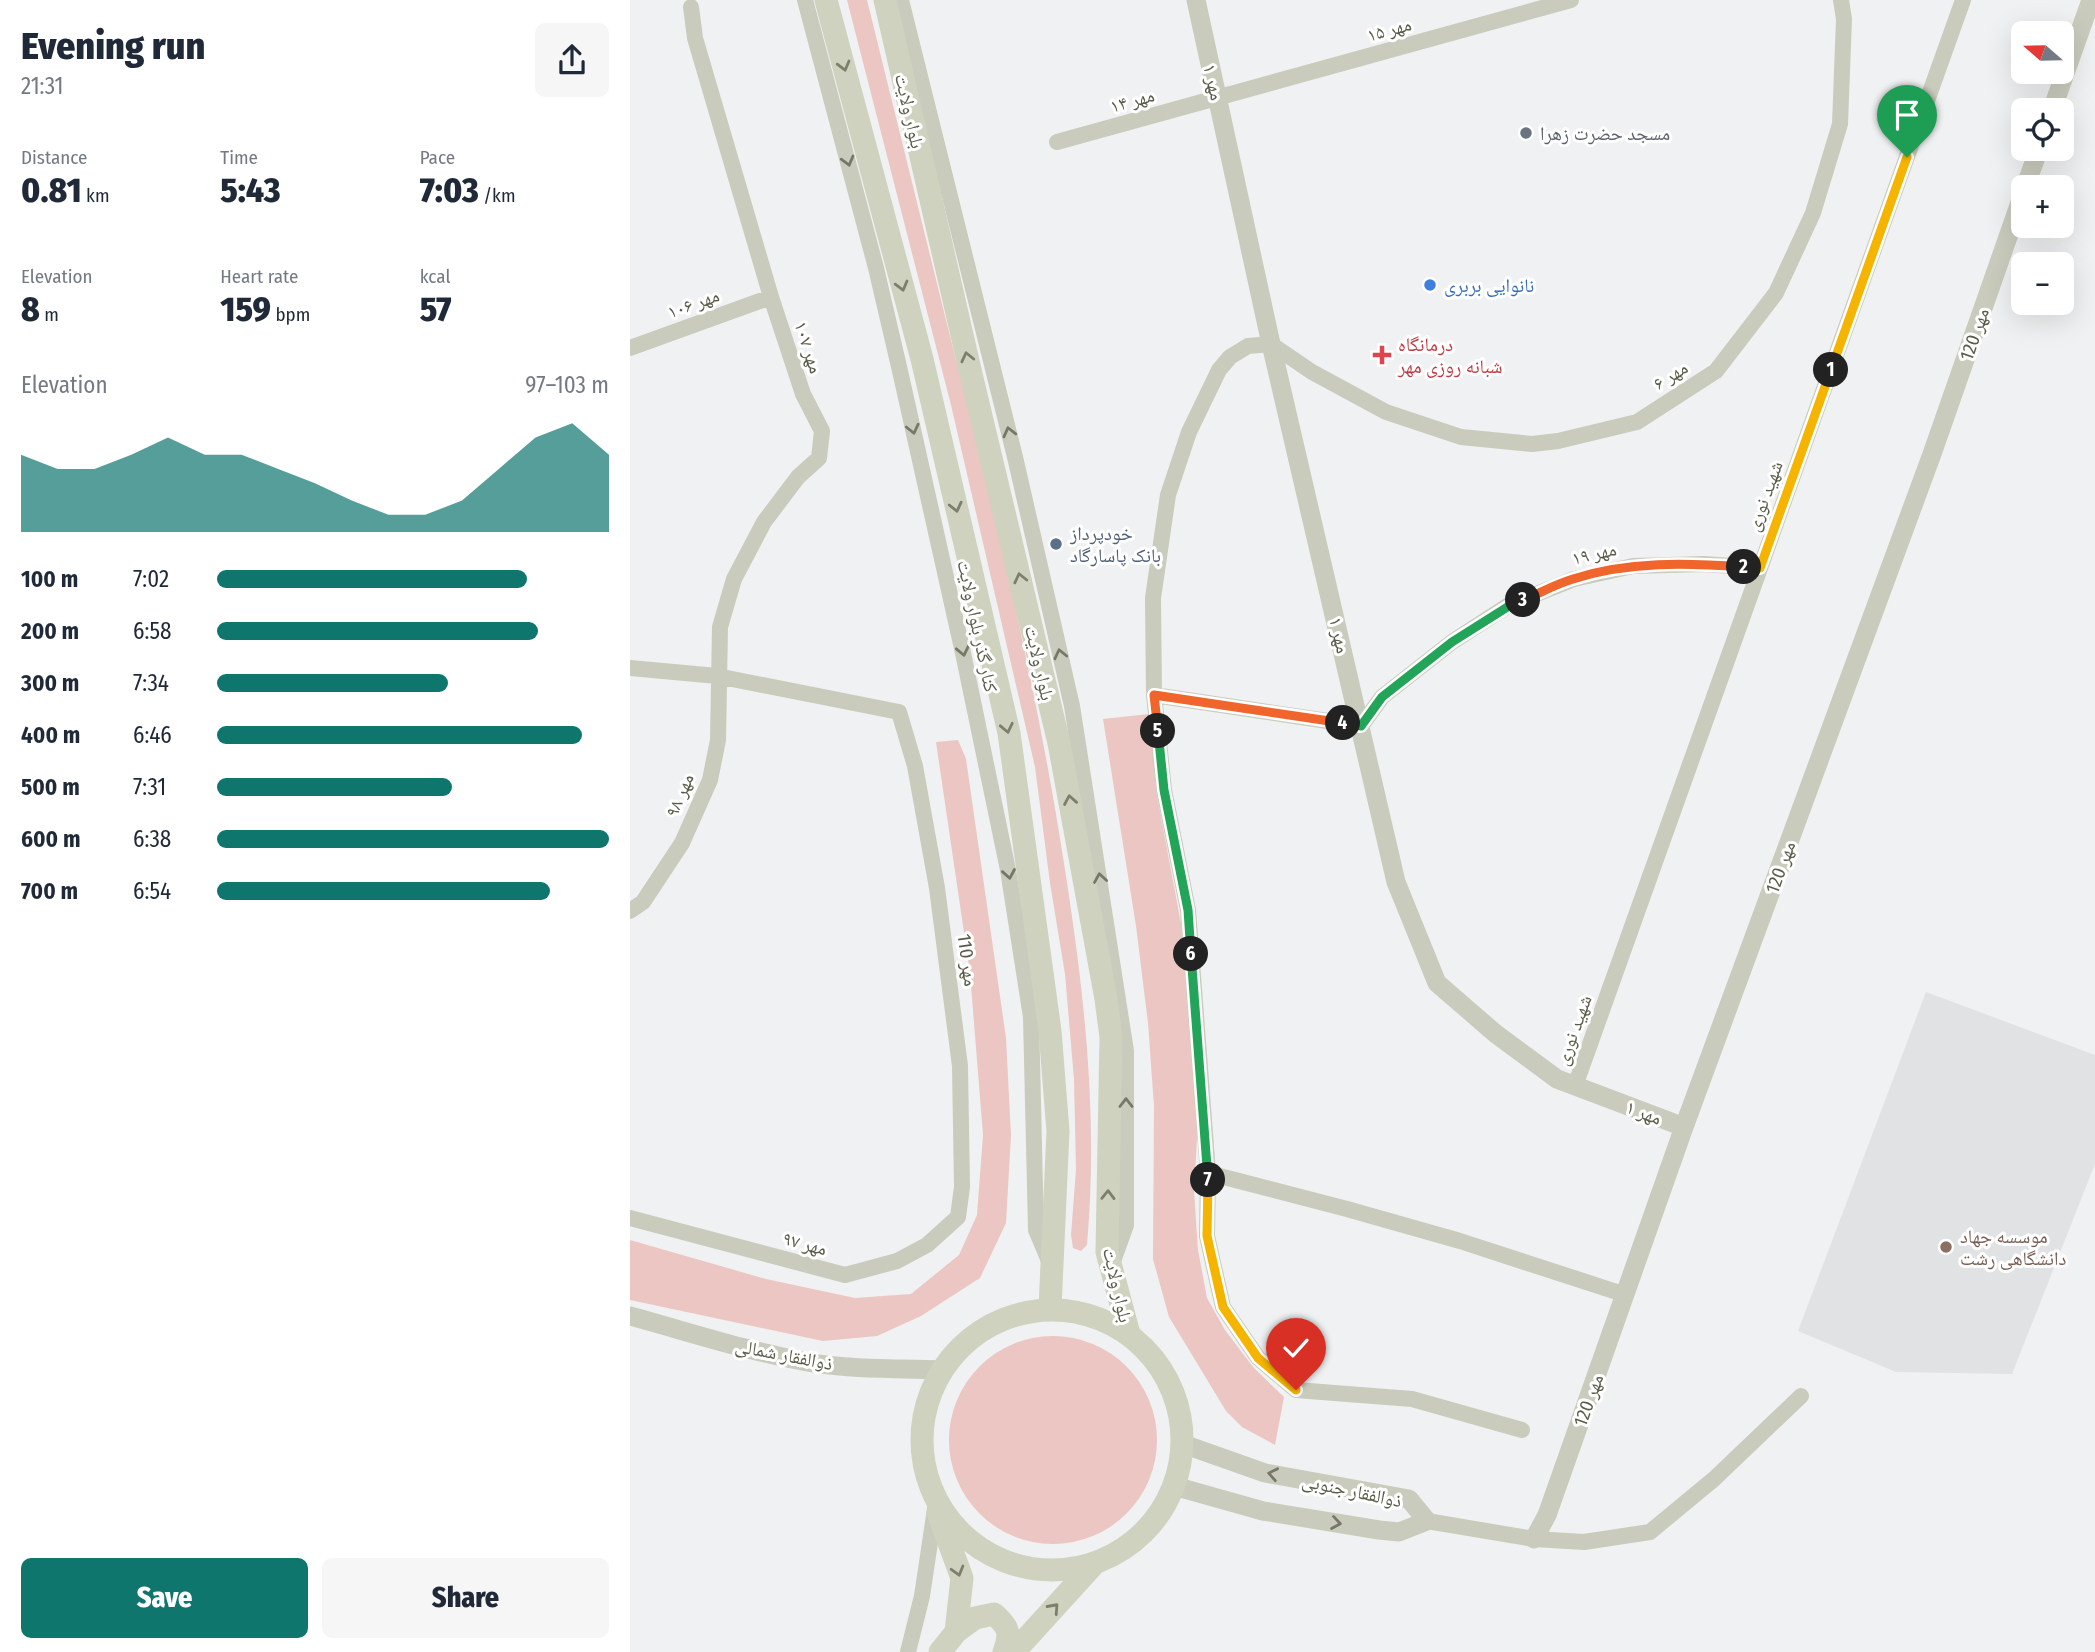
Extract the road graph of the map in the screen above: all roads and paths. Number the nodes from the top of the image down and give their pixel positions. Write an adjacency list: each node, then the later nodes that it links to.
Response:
1 (805, 0): 30 (street, کنار گذر بلوار ولایت, one-way to 30)
2 (826, 0): 30 (main road, one-way to 30)
3 (885, 0): 29 (main road, بلوار ولایت, one-way to 3)
4 (901, 0): 29 (street, one-way to 4)
5 (1196, 0): 11 (street, مهر ۱)
6 (1571, 0): 11 (street, مهر ۱۵)
7 (1841, 0): 16 (street, مهر ۶)
8 (1963, 0): 18 (street, شهید نوری)
9 (2091, 0): 12 (street)
10 (691, 7): 15 (street, مهر ۱۰۷)
11 (1218, 97): 13 (street, مهر ۱۴); 16 (street, مهر ۱)
12 (2056, 98)
13 (1057, 142)
14 (2011, 228): 25 (street, مهر 120)
15 (771, 297): 17 (street, مهر ۱۰۶); 20 (street, مهر ۱۰۷)
16 (1272, 344): 21 (street); 22 (street, مهر ۱)
17 (630, 348)
18 (1760, 568): 22 (street, مهر ۱۹); 24 (street, شهید نوری)
19 (630, 668): 20 (street)
20 (718, 676): 23 (street, مهر ۹۸); 27 (street, مهر 110)
21 (1154, 695): 22 (street); 26 (street)
22 (1361, 726): 24 (street, مهر ۱)
23 (630, 911)
24 (1575, 1086): 25 (street, مهر ۱)
25 (1684, 1127): 31 (street, مهر 120)
26 (1208, 1173): 31 (street); 37 (street)
27 (958, 1217): 28 (street, مهر ۹۷)
28 (630, 1218)
29 (1111, 1267): 34 (main road, بلوار ولایت)
30 (1052, 1269): 32 (main road)
31 (1626, 1295): 42 (street, مهر 120)
32 (1050, 1309): 34 (main road); 35 (main road)
33 (630, 1316): 35 (street, ذوالفقار شمالی)
34 (1129, 1334): 38 (main road)
35 (942, 1370): 40 (main road)
36 (1801, 1396): 42 (street)
37 (1522, 1430)
38 (1183, 1444): 39 (main road); 41 (street, ذوالفقار جنوبی, one-way to 38)
39 (1174, 1486): 41 (street, ذوالفقار جنوبی, one-way to 41); 43 (main road)
40 (935, 1506): 43 (main road); 44 (main road, one-way to 44); 45 (street)
41 (1427, 1521): 42 (street)
42 (1534, 1539)
43 (1094, 1564): 48 (main road, one-way to 43)
44 (956, 1632): 46 (main road); 47 (main road)
45 (908, 1652)
46 (940, 1652)
47 (1004, 1652)
48 (1014, 1652)

